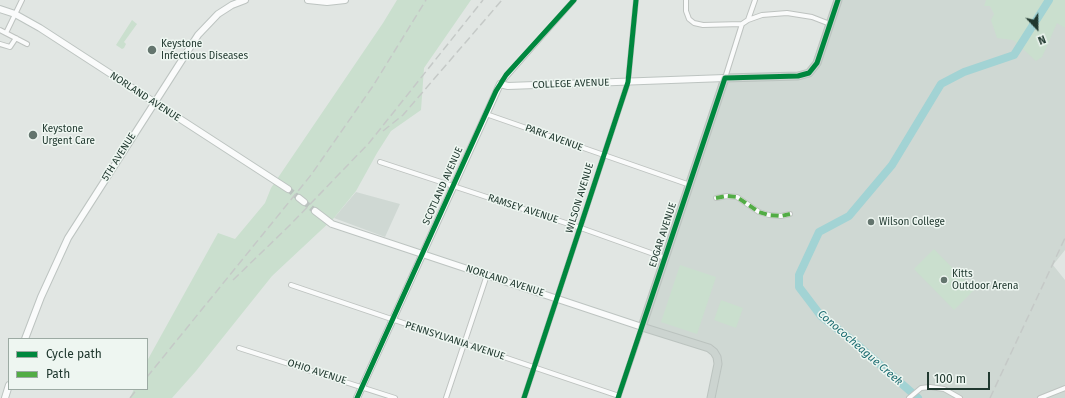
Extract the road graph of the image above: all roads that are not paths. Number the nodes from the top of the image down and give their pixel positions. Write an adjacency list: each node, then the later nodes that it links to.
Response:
1 (22, 0): 12 (street)
2 (245, 0): 10 (street, 5TH AVENUE)
3 (308, 0): 4 (street)
4 (345, 0)
5 (574, 0): 23 (street, SCOTLAND AVENUE)
6 (636, 0): 22 (street, WILSON AVENUE)
7 (686, 0): 14 (street)
8 (755, 0): 13 (street)
9 (838, 0): 15 (main road)
10 (231, 3): 24 (street, 5TH AVENUE)
11 (0, 9): 12 (street, NORLAND AVENUE)
12 (15, 14): 17 (street); 24 (street, NORLAND AVENUE)
13 (748, 20): 14 (street); 15 (street)
14 (742, 24): 21 (street, EDGAR AVENUE)
15 (830, 24): 21 (main road, COLLEGE AVENUE)
16 (0, 30): 17 (street)
17 (6, 33): 18 (street)
18 (16, 38): 19 (street); 20 (street)
19 (0, 44)
20 (27, 44)
21 (725, 78): 22 (street, COLLEGE AVENUE); 28 (main road, EDGAR AVENUE)
22 (628, 82): 23 (street, COLLEGE AVENUE); 26 (street, WILSON AVENUE)
23 (500, 84): 25 (street, SCOTLAND AVENUE)
24 (154, 103): 30 (street, NORLAND AVENUE); 44 (street, 5TH AVENUE)
25 (486, 114): 26 (street, PARK AVENUE); 29 (street, SCOTLAND AVENUE)
26 (603, 156): 28 (street, PARK AVENUE); 36 (street, WILSON AVENUE)
27 (380, 162): 29 (street, RAMSEY AVENUE)
28 (690, 185): 38 (main road, EDGAR AVENUE)
29 (453, 187): 36 (street, RAMSEY AVENUE); 37 (street, SCOTLAND AVENUE)
30 (288, 190)
31 (299, 198): 33 (street)
32 (716, 198): 35 (street)
33 (304, 202)
34 (315, 211): 37 (street, NORLAND AVENUE)
35 (790, 214)
36 (581, 228): 38 (street, RAMSEY AVENUE); 41 (street, WILSON AVENUE)
37 (423, 254): 39 (street, NORLAND AVENUE); 42 (street, SCOTLAND AVENUE)
38 (665, 258): 43 (main road, EDGAR AVENUE)
39 (486, 275): 41 (street, NORLAND AVENUE); 45 (street)
40 (291, 285): 42 (street, PENNSYLVANIA AVENUE)
41 (557, 298): 43 (street, NORLAND AVENUE); 47 (street, WILSON AVENUE)
42 (392, 320): 45 (street, PENNSYLVANIA AVENUE); 48 (street, SCOTLAND AVENUE)
43 (642, 327): 51 (street, EDGAR AVENUE); 57 (main road, NORLAND AVENUE)
44 (25, 338)
45 (463, 344): 47 (street, PENNSYLVANIA AVENUE); 55 (street)
46 (239, 348): 48 (street, OHIO AVENUE)
47 (533, 368): 51 (street, PENNSYLVANIA AVENUE); 56 (street, WILSON AVENUE)
48 (362, 387): 53 (street, SCOTLAND AVENUE); 54 (street, OHIO AVENUE)
49 (8, 388): 52 (street)
50 (1065, 388): 60 (street)
51 (618, 397)
52 (5, 398)
53 (357, 398)
54 (394, 398)
55 (446, 398)
56 (524, 398)
57 (711, 398)
58 (908, 398): 59 (street)
59 (960, 398)
60 (1040, 398)

